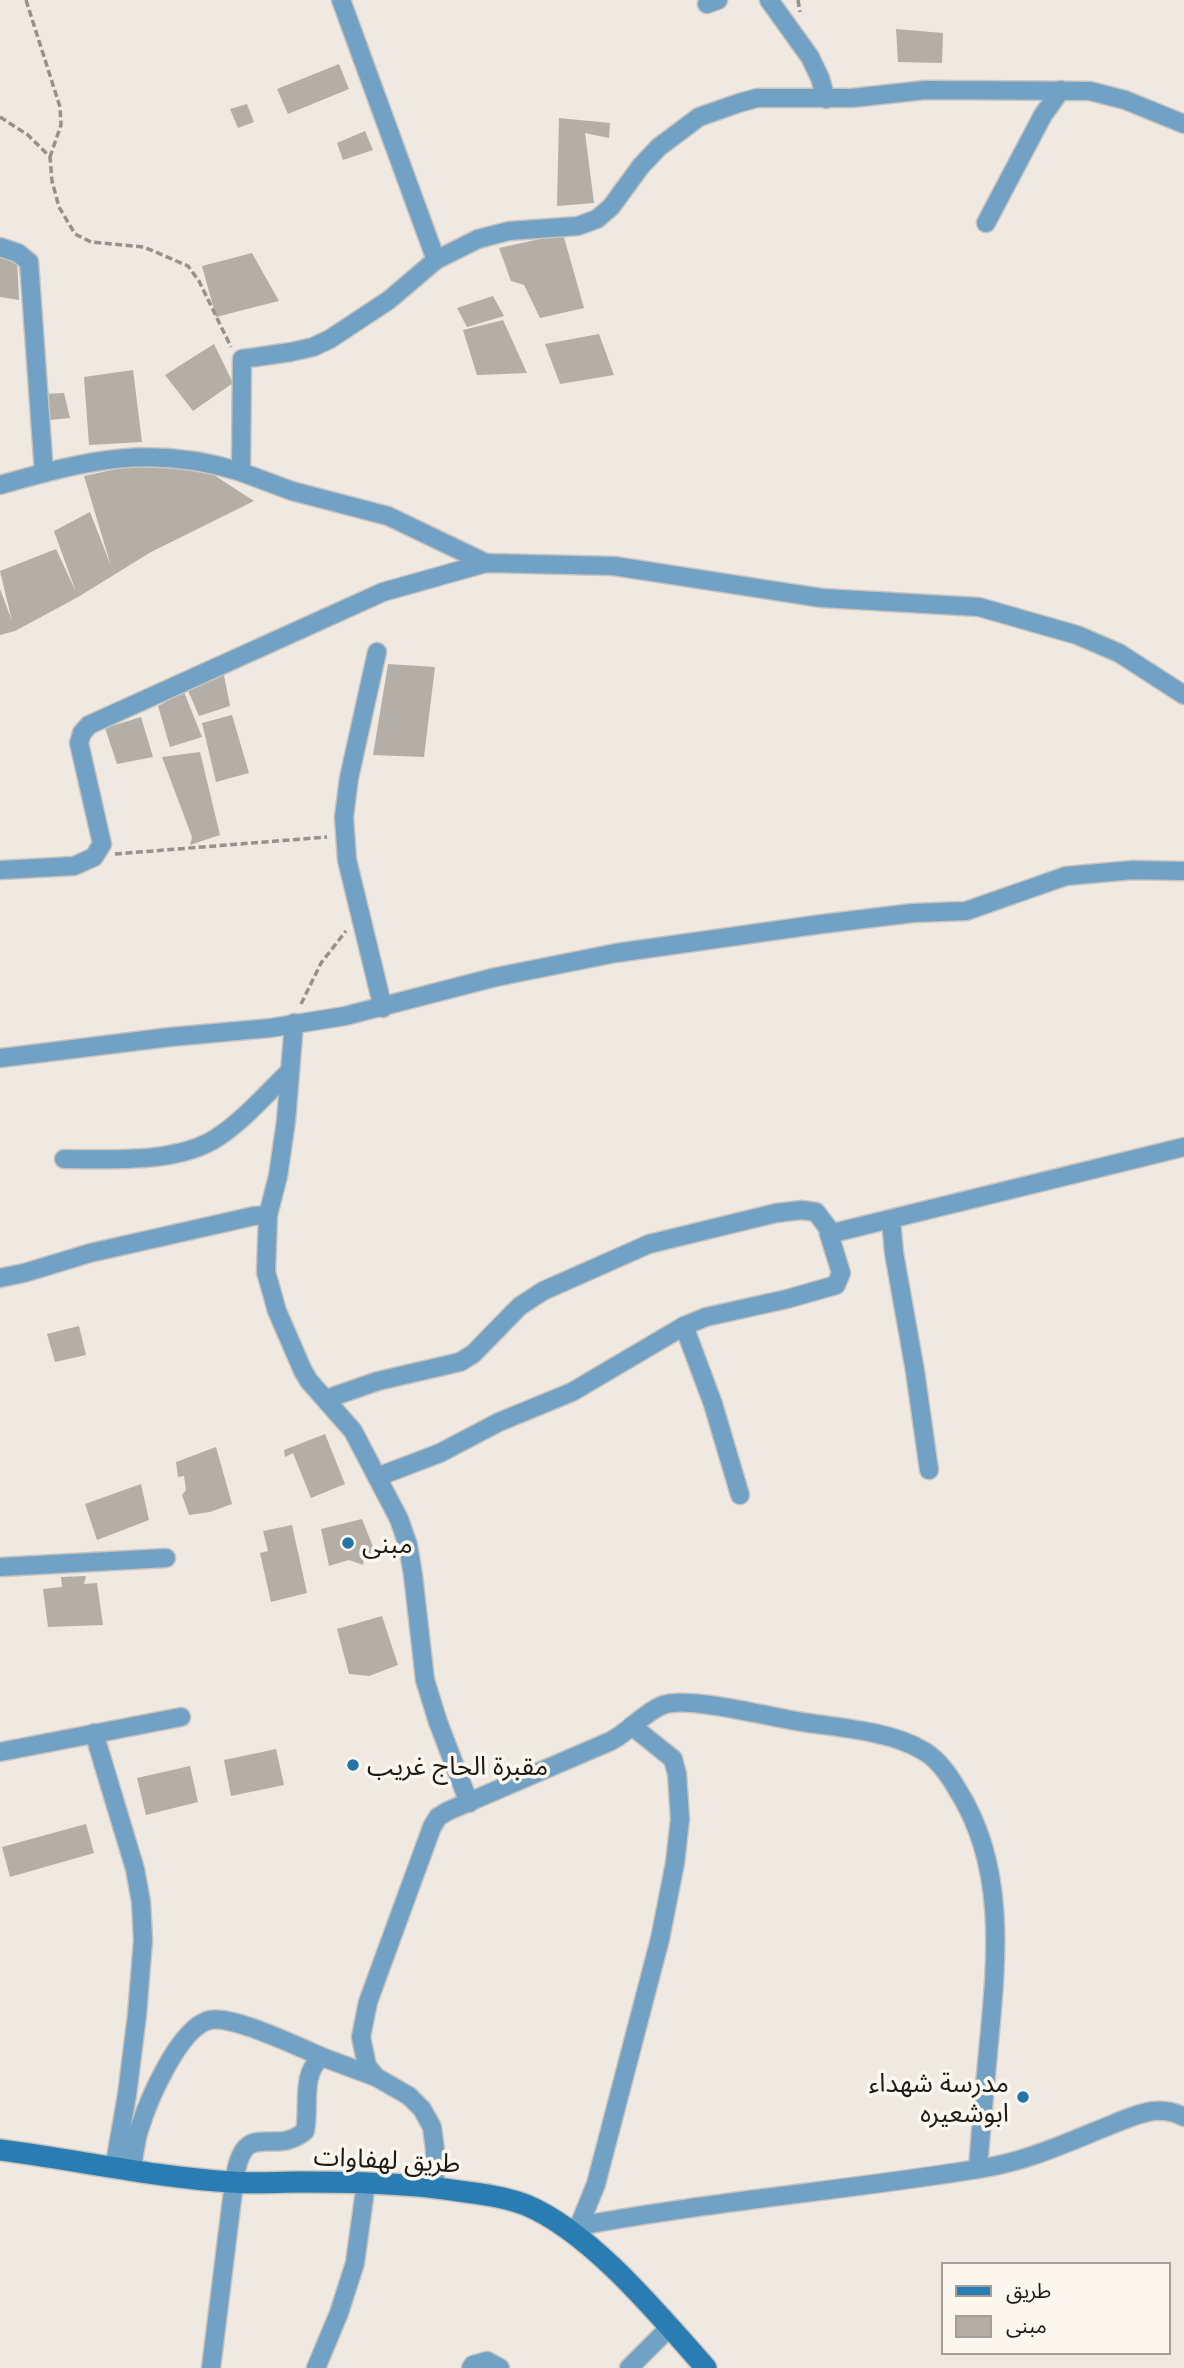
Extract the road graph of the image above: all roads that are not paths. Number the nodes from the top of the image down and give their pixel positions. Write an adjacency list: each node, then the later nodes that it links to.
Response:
1 (341, 0): 8 (street)
2 (769, 0): 4 (street)
3 (1061, 90): 4 (street); 5 (street); 6 (street)
4 (826, 99): 8 (street)
5 (1184, 124)
6 (986, 223)
7 (0, 247): 9 (street)
8 (436, 260): 10 (street)
9 (44, 472): 10 (street); 11 (street)
10 (241, 472): 12 (street)
11 (0, 485)
12 (486, 563): 14 (street); 15 (street)
13 (377, 652): 17 (street)
14 (1184, 695)
15 (0, 870)
16 (1184, 871): 17 (street)
17 (383, 1008): 18 (street)
18 (294, 1023): 19 (street); 20 (street)
19 (0, 1058)
20 (290, 1071): 22 (street); 23 (street)
21 (1184, 1147): 24 (street)
22 (64, 1159)
23 (268, 1215): 26 (street); 28 (street)
24 (891, 1220): 25 (street); 29 (street)
25 (830, 1234): 27 (street); 28 (street)
26 (0, 1278)
27 (684, 1326): 30 (street); 31 (street)
28 (326, 1399): 30 (street)
29 (929, 1470)
30 (377, 1477): 38 (street)
31 (740, 1495)
32 (166, 1558): 33 (street)
33 (0, 1567)
34 (181, 1717): 36 (street)
35 (632, 1726): 38 (street); 43 (street); 48 (street)
36 (94, 1733): 37 (street); 44 (street)
37 (0, 1752)
38 (469, 1803): 40 (street)
39 (322, 2057): 40 (street); 44 (street); 45 (street)
40 (376, 2077): 47 (street)
41 (1184, 2117): 43 (street)
42 (0, 2150): 44 (street, طريق لهفاوات)
43 (978, 2169): 48 (street)
44 (122, 2171): 45 (street, طريق لهفاوات)
45 (234, 2183): 46 (street, طريق لهفاوات); 50 (street)
46 (366, 2183): 47 (street, طريق لهفاوات); 51 (street)
47 (435, 2187): 48 (street, طريق لهفاوات)
48 (573, 2227): 49 (street, طريق لهفاوات)
49 (669, 2329): 54 (street); 55 (street, طريق لهفاوات)
50 (211, 2368)
51 (316, 2368)
52 (471, 2368): 53 (street)
53 (500, 2368)
54 (629, 2368)
55 (706, 2368)

